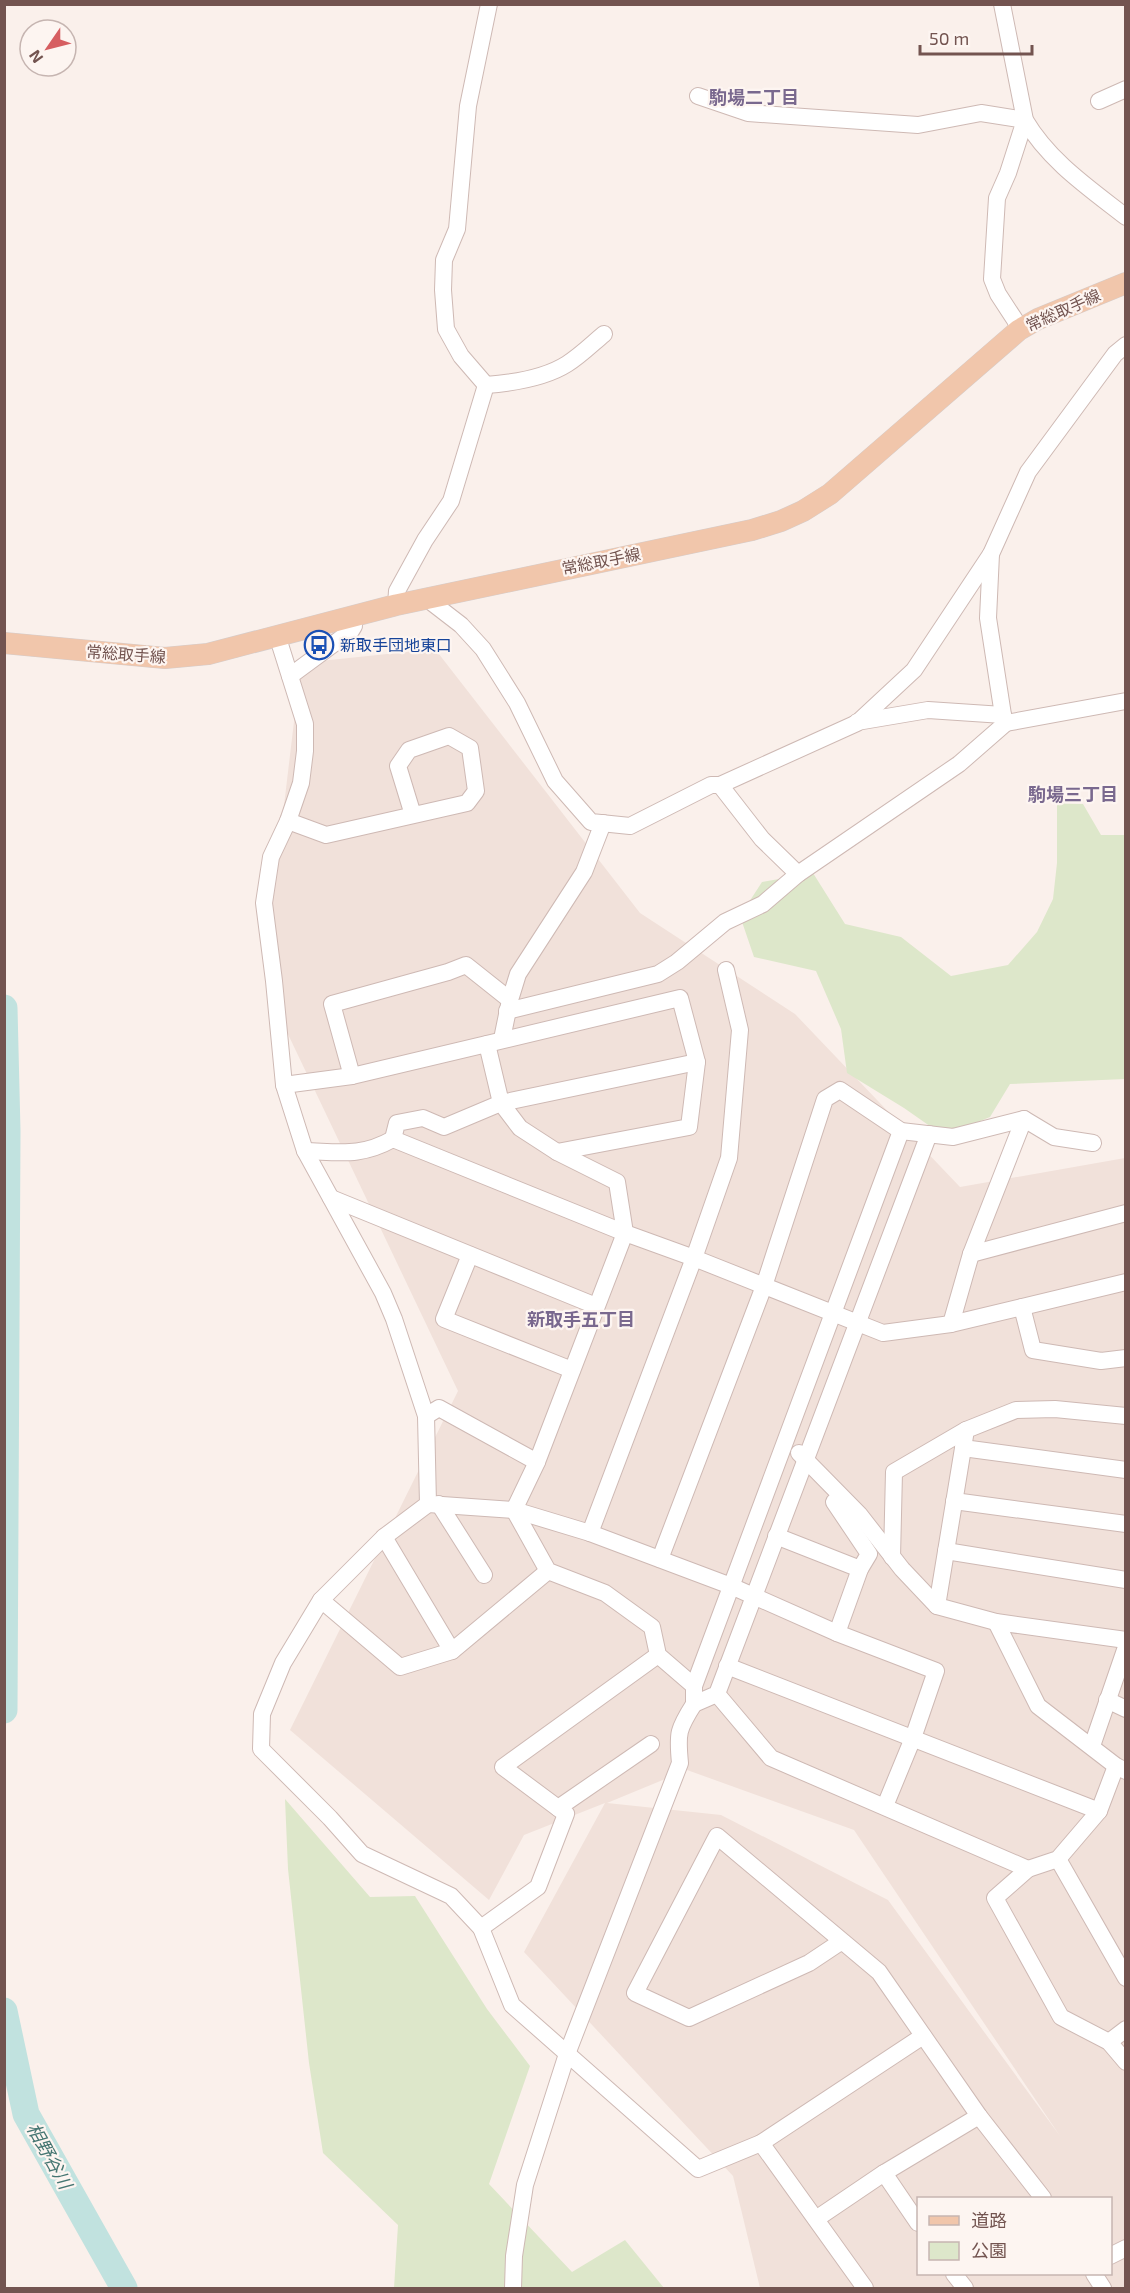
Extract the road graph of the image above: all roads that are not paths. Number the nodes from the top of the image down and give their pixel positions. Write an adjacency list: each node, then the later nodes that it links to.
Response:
1 (489, 4): 12 (street)
2 (1002, 4): 6 (street)
3 (1125, 89): 5 (street)
4 (698, 96): 6 (street)
5 (1099, 101)
6 (1025, 120): 7 (street); 9 (street)
7 (1125, 217)
8 (1125, 283): 9 (main road, 常総取手線)
9 (1019, 330): 14 (main road, 常総取手線)
10 (604, 334): 12 (street)
11 (1125, 345): 13 (street)
12 (486, 385): 15 (street)
13 (991, 554): 21 (street); 22 (street)
14 (426, 598): 15 (main road, 常総取手線); 26 (street)
15 (396, 605): 16 (main road, 常総取手線)
16 (353, 615): 17 (main road, 常総取手線); 19 (street)
17 (277, 635): 18 (main road, 常総取手線); 19 (street)
18 (4, 644)
19 (290, 676): 25 (street)
20 (1125, 701): 21 (street)
21 (1005, 719): 22 (street); 27 (street)
22 (857, 723): 23 (street)
23 (720, 785): 26 (street); 27 (street)
24 (413, 815): 24 (street); 25 (street)
25 (288, 821): 33 (street)
26 (603, 823): 29 (street)
27 (798, 874): 29 (street)
28 (726, 970): 47 (street)
29 (508, 1005): 30 (street); 32 (street)
30 (495, 1042): 31 (street); 32 (street); 34 (street)
31 (697, 1062): 34 (street); 41 (street)
32 (352, 1076): 33 (street)
33 (284, 1085): 40 (street)
34 (501, 1103): 38 (street); 41 (street)
35 (1024, 1119): 37 (street); 39 (street); 45 (street)
36 (901, 1131): 37 (street); 49 (street); 52 (street)
37 (929, 1134): 53 (street)
38 (393, 1139): 40 (street); 44 (street)
39 (1093, 1143)
40 (305, 1151): 42 (street)
41 (557, 1152): 44 (street)
42 (331, 1198): 46 (street); 57 (street)
43 (1125, 1213): 45 (street)
44 (625, 1233): 47 (street); 50 (street)
45 (971, 1254): 54 (street)
46 (470, 1255): 50 (street); 56 (street)
47 (694, 1258): 49 (street); 70 (street)
48 (1125, 1282): 51 (street)
49 (764, 1286): 52 (street); 75 (street)
50 (597, 1306): 56 (street)
51 (1022, 1307): 54 (street); 55 (street)
52 (832, 1312): 53 (street); 60 (street)
53 (856, 1322): 54 (street); 62 (street)
54 (951, 1324)
55 (1125, 1358)
56 (572, 1370): 63 (street)
57 (426, 1416): 63 (street); 67 (street)
58 (1125, 1416): 59 (street)
59 (966, 1430): 61 (street); 74 (street)
60 (785, 1440): 62 (street); 80 (street)
61 (963, 1448): 64 (street); 65 (street)
62 (805, 1458): 71 (street); 74 (street)
63 (537, 1462): 68 (street)
64 (1125, 1470)
65 (954, 1501): 69 (street); 73 (street)
66 (834, 1502): 76 (street)
67 (434, 1504): 68 (street); 72 (street); 78 (street)
68 (514, 1510): 70 (street); 77 (street)
69 (1125, 1524)
70 (590, 1533): 75 (street)
71 (776, 1536): 76 (street); 81 (street)
72 (384, 1538): 82 (street); 88 (street)
73 (946, 1551): 79 (street); 83 (street)
74 (892, 1557): 83 (street)
75 (660, 1559): 80 (street)
76 (861, 1569): 85 (street)
77 (548, 1571): 88 (street); 89 (street)
78 (484, 1575)
79 (1125, 1580)
80 (731, 1586): 81 (street); 91 (street)
81 (754, 1596): 85 (street); 90 (street)
82 (321, 1600): 88 (street); 105 (street)
83 (937, 1606): 84 (street)
84 (996, 1622): 86 (street); 98 (street)
85 (837, 1633): 96 (street)
86 (1125, 1640)
87 (1125, 1647): 93 (street)
88 (452, 1651)
89 (658, 1654): 91 (street); 101 (street)
90 (727, 1666): 92 (street); 96 (street)
91 (694, 1686): 94 (street)
92 (717, 1694): 94 (street); 100 (street)
93 (1107, 1700): 95 (street); 98 (street)
94 (694, 1704): 111 (street)
95 (1125, 1709)
96 (913, 1738): 100 (street); 102 (street)
97 (651, 1744): 101 (street)
98 (1092, 1746): 99 (street)
99 (1121, 1769): 102 (street)
100 (885, 1806): 104 (street)
101 (558, 1808): 105 (street)
102 (1099, 1811): 103 (street)
103 (1058, 1859): 104 (street); 107 (street)
104 (1028, 1869): 110 (street)
105 (481, 1928): 111 (street)
106 (842, 1941): 106 (street); 109 (street)
107 (1125, 1978)
108 (1125, 2029): 110 (street)
109 (923, 2036): 113 (street); 114 (street)
110 (1109, 2042): 112 (street)
111 (567, 2054): 114 (street); 121 (street)
112 (1125, 2062)
113 (978, 2116): 115 (street); 116 (street)
114 (761, 2143): 117 (street)
115 (884, 2173): 117 (street); 118 (street)
116 (1041, 2197)
117 (816, 2219): 122 (street)
118 (917, 2222)
119 (955, 2275): 123 (street)
120 (1095, 2275): 124 (street)
121 (513, 2289)
122 (865, 2289)
123 (965, 2289)
124 (1103, 2289)

